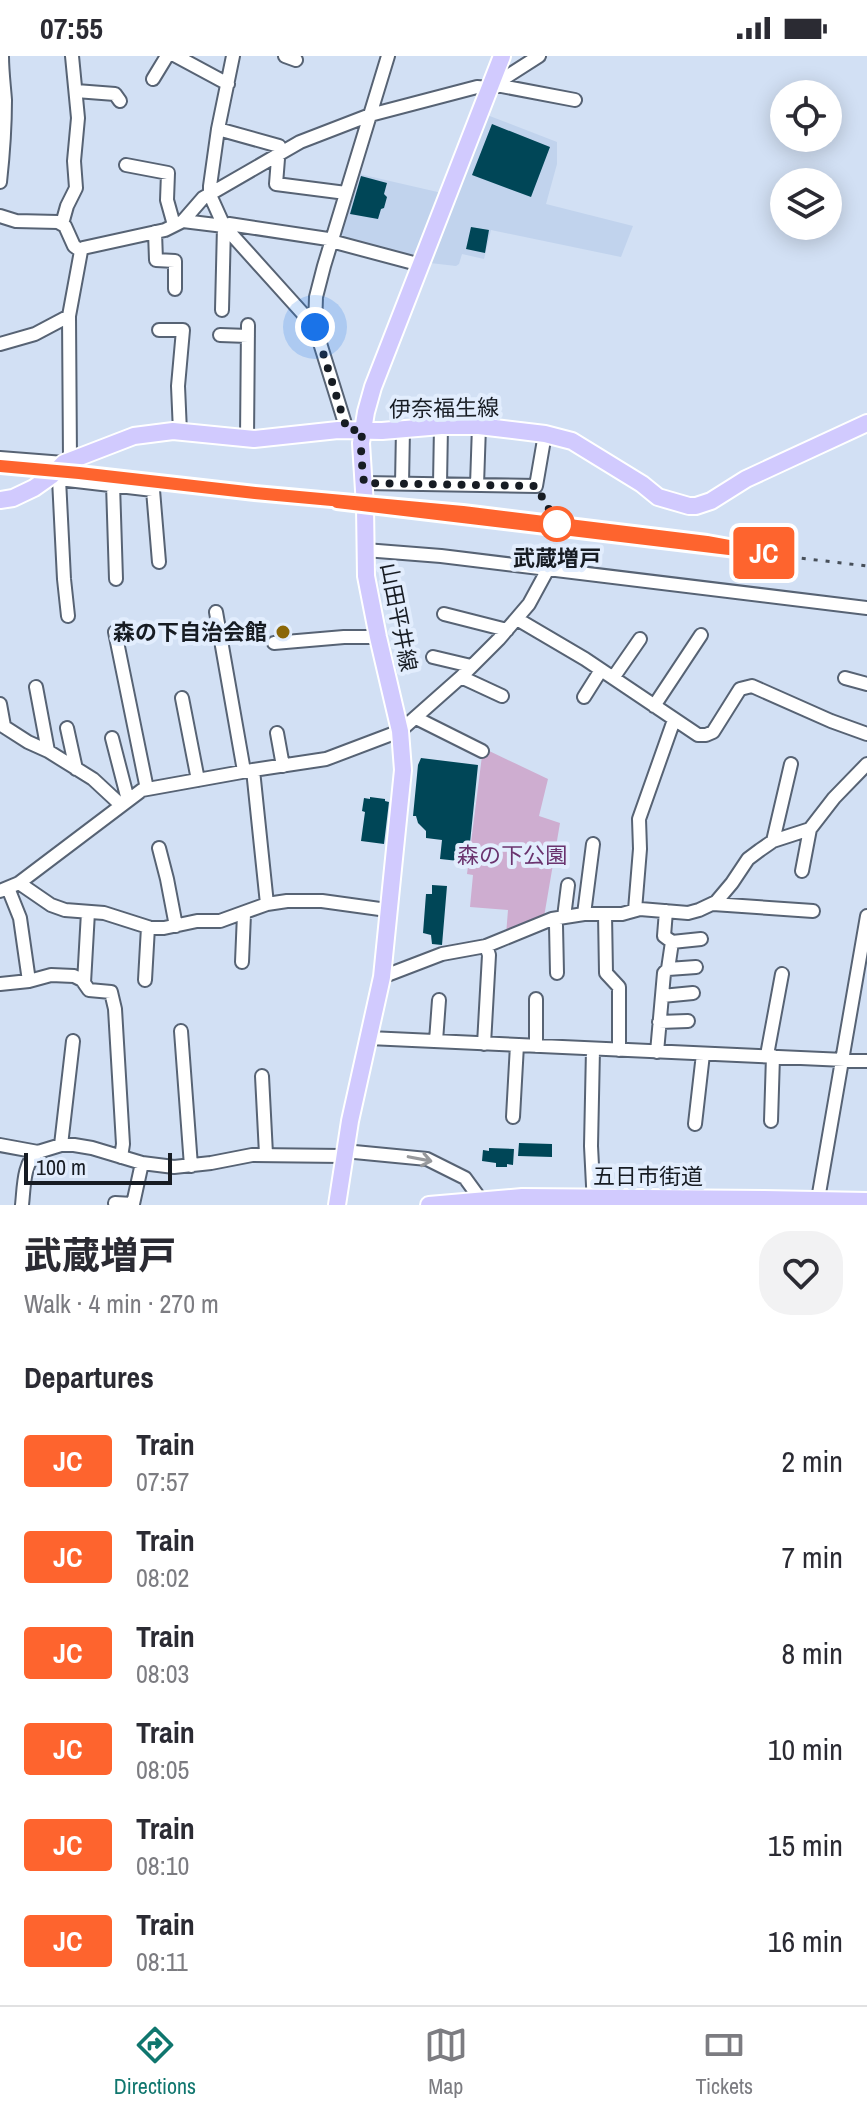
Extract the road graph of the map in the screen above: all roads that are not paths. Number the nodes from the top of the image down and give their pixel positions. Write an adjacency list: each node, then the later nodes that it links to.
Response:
1 (2, 56): 20 (street)
2 (72, 56): 14 (street)
3 (167, 56): 10 (street)
4 (176, 56): 12 (street)
5 (233, 56): 12 (street)
6 (372, 56): 9 (street)
7 (502, 56): 13 (main road, 山田平井線)
8 (539, 56): 13 (street)
9 (387, 58): 16 (street)
10 (153, 79)
11 (109, 80): 14 (street)
12 (228, 84): 17 (street)
13 (491, 84): 15 (street); 16 (street); 31 (main road, 山田平井線)
14 (76, 91): 26 (street)
15 (575, 100)
16 (370, 115): 18 (street); 21 (street)
17 (218, 129): 18 (street); 22 (street)
18 (278, 154): 21 (street); 22 (street)
19 (126, 165): 25 (street)
20 (0, 182)
21 (346, 193): 29 (street)
22 (210, 195): 25 (street); 27 (street)
23 (0, 200): 24 (street)
24 (1, 217): 26 (street)
25 (178, 223): 27 (street); 28 (street)
26 (62, 224): 30 (street)
27 (224, 226): 29 (street); 33 (street); 35 (street)
28 (155, 232): 30 (street); 32 (street)
29 (331, 241): 31 (street); 35 (street)
30 (81, 251): 34 (street)
31 (421, 265): 43 (main road, 山田平井線)
32 (175, 289)
33 (222, 310)
34 (69, 316): 38 (street); 48 (street)
35 (315, 327): 43 (street)
36 (159, 330): 44 (street)
37 (220, 335): 46 (street)
38 (0, 344)
39 (867, 423): 45 (main road, 伊奈福生線)
40 (441, 426): 41 (main road, 伊奈福生線); 42 (main road, 伊奈福生線); 52 (street)
41 (479, 426): 45 (main road, 伊奈福生線); 53 (street)
42 (403, 429): 43 (main road, 伊奈福生線); 51 (street)
43 (355, 430): 46 (main road, 伊奈福生線); 49 (main road, 山田平井線)
44 (180, 432): 46 (main road, 伊奈福生線); 48 (main road, 伊奈福生線)
45 (545, 434): 53 (street)
46 (247, 438)
47 (0, 458): 48 (street)
48 (61, 470): 50 (street); 54 (main road, 伊奈福生線); 62 (street)
49 (364, 483): 51 (street); 55 (main road, 山田平井線)
50 (113, 484): 56 (street); 58 (street)
51 (402, 484): 52 (street)
52 (440, 484): 53 (street)
53 (477, 485)
54 (0, 500)
55 (365, 550): 57 (street); 67 (main road, 山田平井線)
56 (159, 562)
57 (548, 569): 59 (street); 63 (street)
58 (116, 579)
59 (867, 608)
60 (216, 612): 97 (street)
61 (444, 614): 64 (street)
62 (68, 616)
63 (517, 619): 64 (street); 72 (street)
64 (507, 630): 71 (street)
65 (115, 632): 99 (street)
66 (701, 635): 82 (street)
67 (378, 637): 69 (street); 87 (main road, 山田平井線)
68 (640, 639): 74 (street)
69 (274, 643)
70 (433, 657): 71 (street)
71 (471, 666): 73 (street)
72 (601, 670): 74 (street); 79 (street)
73 (461, 677): 78 (street); 83 (street)
74 (613, 678): 82 (street)
75 (845, 678): 76 (street)
76 (867, 684)
77 (36, 687): 91 (street)
78 (502, 696)
79 (584, 697)
80 (182, 698): 98 (street)
81 (0, 704): 85 (street)
82 (654, 706): 84 (street)
83 (416, 718): 87 (street); 92 (street)
84 (674, 720): 89 (street); 111 (street)
85 (2, 725): 91 (street)
86 (67, 728): 96 (street)
87 (400, 731): 95 (street); 110 (main road, 山田平井線)
88 (277, 733): 95 (street)
89 (867, 734)
90 (112, 738): 100 (street)
91 (48, 751): 96 (street)
92 (482, 751)
93 (791, 764): 102 (street)
94 (867, 764): 101 (street)
95 (283, 766): 97 (street)
96 (76, 769): 100 (street)
97 (249, 770): 98 (street); 108 (street)
98 (198, 780): 99 (street)
99 (147, 789): 100 (street)
100 (124, 802): 107 (street)
101 (810, 829): 102 (street); 105 (street)
102 (773, 841): 109 (street)
103 (593, 844): 116 (street)
104 (159, 848): 120 (street)
105 (802, 871)
106 (568, 885): 119 (street)
107 (9, 887): 112 (street); 133 (street)
108 (267, 904): 110 (street); 115 (street)
109 (713, 904): 113 (street); 114 (street)
110 (387, 910): 131 (main road, 山田平井線)
111 (635, 910): 113 (street); 117 (street)
112 (84, 911): 121 (street); 125 (street); 134 (street)
113 (666, 911): 123 (street)
114 (813, 911)
115 (244, 914): 120 (street); 126 (street)
116 (584, 914): 117 (street); 119 (street)
117 (605, 914): 150 (street)
118 (867, 916): 154 (street)
119 (558, 918): 124 (street); 129 (street)
120 (176, 926): 121 (street)
121 (148, 927): 132 (street)
122 (701, 939): 123 (street)
123 (672, 942): 128 (street)
124 (486, 946): 131 (street); 146 (street)
125 (78, 948)
126 (242, 962)
127 (696, 967): 128 (street)
128 (668, 969): 137 (street)
129 (557, 973)
130 (782, 974): 153 (street)
131 (382, 977): 143 (main road, 山田平井線)
132 (145, 980)
133 (29, 981): 134 (street); 135 (street)
134 (84, 983): 165 (street)
135 (0, 984)
136 (693, 993): 137 (street)
137 (662, 996): 141 (street)
138 (536, 999): 148 (street)
139 (439, 1000): 145 (street)
140 (688, 1021): 141 (street)
141 (659, 1022): 151 (street)
142 (181, 1031): 167 (street)
143 (369, 1038): 145 (street); 164 (main road, 山田平井線)
144 (73, 1041): 161 (street)
145 (436, 1041): 146 (street)
146 (484, 1044): 147 (street)
147 (517, 1045): 148 (street); 157 (street)
148 (536, 1046): 149 (street)
149 (593, 1049): 150 (street); 169 (street)
150 (619, 1050): 151 (street)
151 (657, 1052): 152 (street)
152 (703, 1054): 153 (street); 159 (street)
153 (770, 1056): 154 (street); 158 (street)
154 (843, 1059): 155 (street); 174 (street)
155 (867, 1061)
156 (262, 1076): 163 (street)
157 (513, 1117)
158 (771, 1121)
159 (695, 1124)
160 (0, 1145): 162 (street)
161 (61, 1145): 162 (street); 165 (street)
162 (38, 1152): 176 (street)
163 (266, 1154): 164 (street); 167 (street)
164 (344, 1154): 168 (street, one-way to 168); 177 (main road, 山田平井線)
165 (121, 1157): 166 (street)
166 (142, 1163): 167 (street); 175 (street)
167 (191, 1166)
168 (481, 1200): 169 (main road, 五日市街道); 178 (main road, 五日市街道)
169 (593, 1201): 171 (main road, 五日市街道)
170 (867, 1201): 174 (main road, 五日市街道)
171 (688, 1202): 172 (main road, 五日市街道)
172 (721, 1202): 173 (main road, 五日市街道)
173 (764, 1202): 174 (main road, 五日市街道)
174 (817, 1202)
175 (115, 1203)
176 (22, 1205)
177 (337, 1205)
178 (429, 1205)

